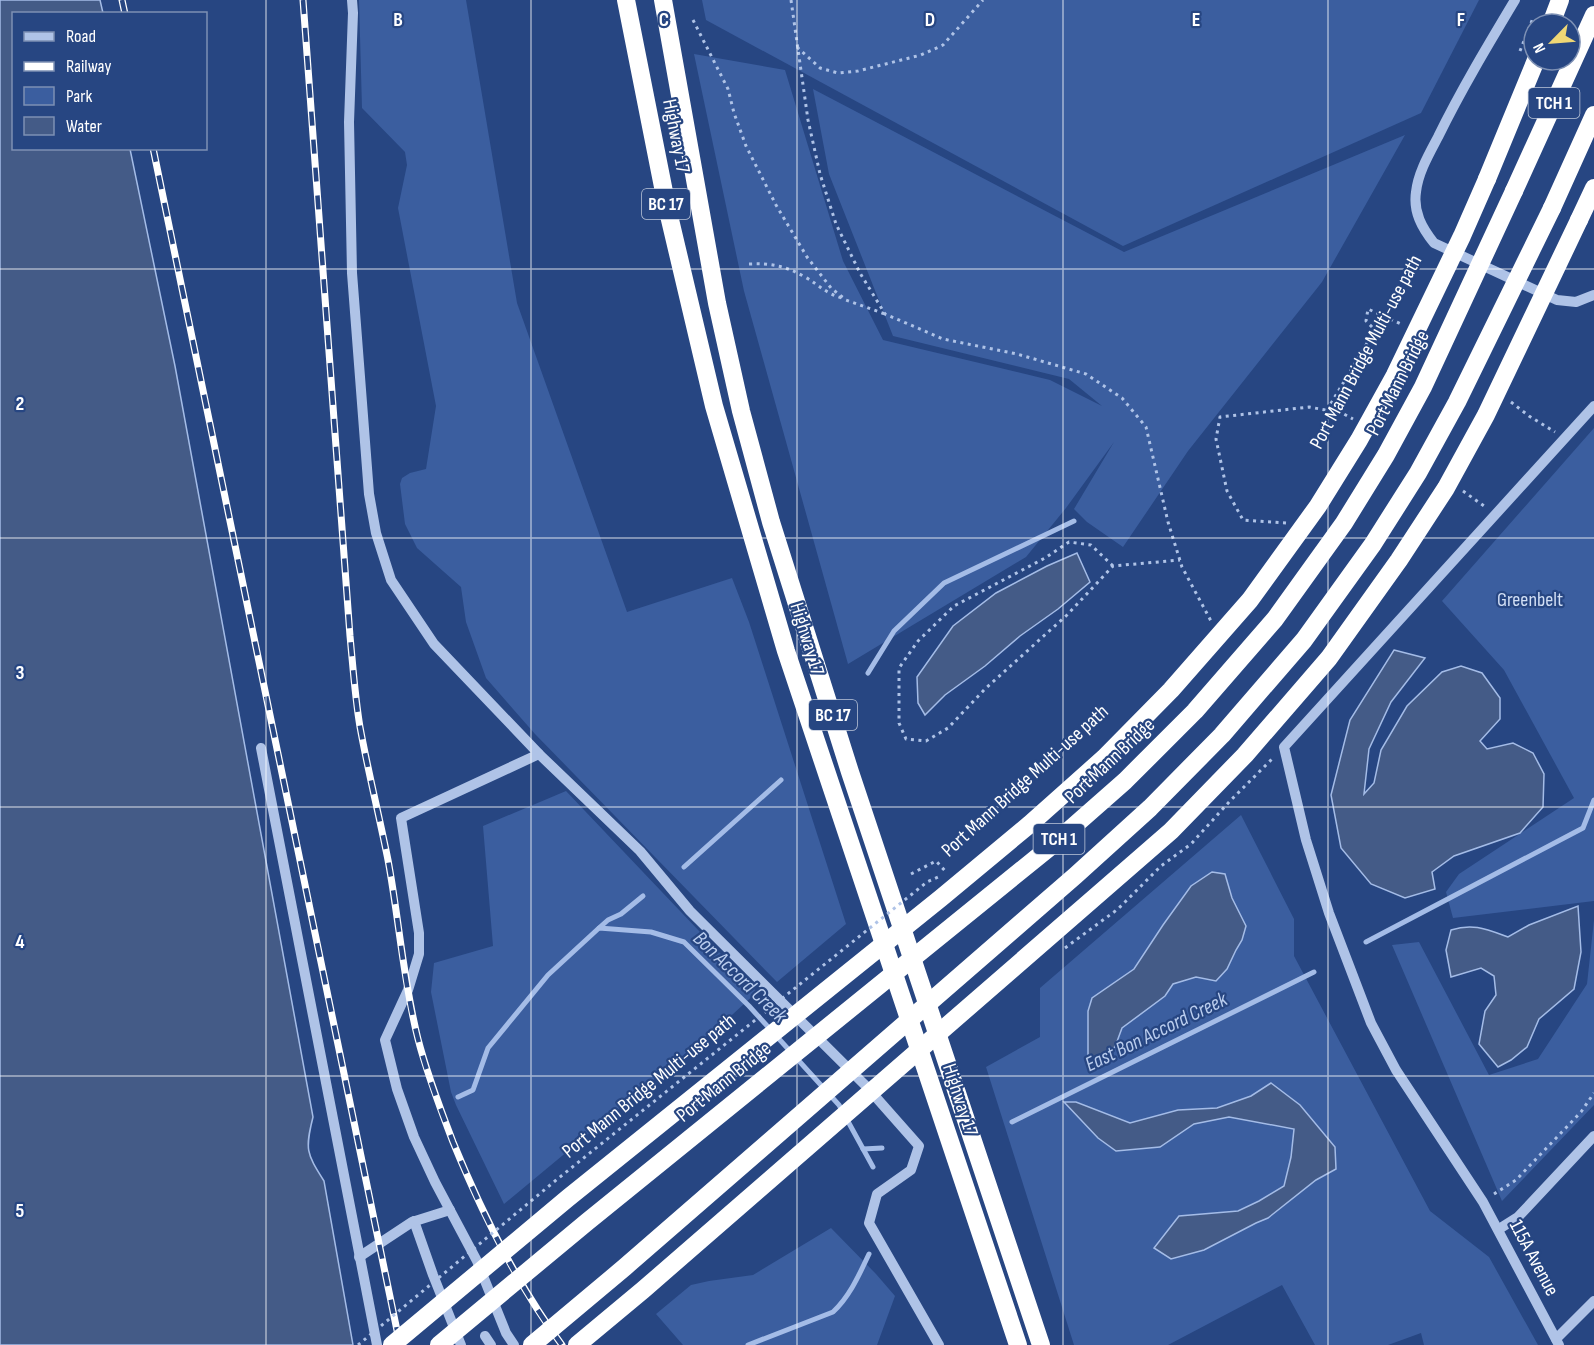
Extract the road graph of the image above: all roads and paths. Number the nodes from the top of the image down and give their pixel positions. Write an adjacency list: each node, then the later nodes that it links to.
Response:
1 (352, 0): 36 (street)
2 (626, 0): 58 (highway, Highway 17 / BC 17)
3 (650, 0): 11 (highway)
4 (663, 0): 11 (highway, Highway 17 / BC 17)
5 (792, 0): 10 (path)
6 (983, 0): 10 (path)
7 (1515, 0): 16 (street)
8 (1594, 15): 52 (highway, Port Mann Bridge / TCH 1, bridge)
9 (693, 20): 17 (path)
10 (797, 47): 19 (path)
11 (676, 72): 59 (highway, Highway 17 / BC 17)
12 (1531, 72): 51 (highway, bridge)
13 (1594, 115): 55 (highway, TCH 1, bridge)
14 (1594, 188): 56 (highway, bridge)
15 (749, 264): 17 (path)
16 (1594, 295)
17 (846, 300): 19 (path)
18 (1368, 309): 23 (path)
19 (885, 315): 30 (path)
20 (1405, 315): 21 (path, Port Mann Bridge Multi-use path)
21 (1400, 325)
22 (1594, 406): 40 (street, 115A Avenue)
23 (1327, 410)
24 (1254, 413): 27 (path)
25 (1354, 413): 26 (path, Port Mann Bridge Multi-use path)
26 (1348, 422)
27 (1221, 462)
28 (1289, 515): 29 (path)
29 (1282, 524)
30 (1180, 560): 31 (path); 34 (path)
31 (1113, 566): 31 (path)
32 (1212, 616): 33 (path)
33 (1204, 625)
34 (1216, 629)
35 (261, 748): 44 (street)
36 (539, 754): 41 (street); 57 (street)
37 (953, 867): 48 (path, Port Mann Bridge Multi-use path, bridge)
38 (1594, 1094): 40 (path)
39 (1594, 1136): 43 (street)
40 (1483, 1202): 43 (street, 115A Avenue)
41 (450, 1210): 42 (street); 54 (street)
42 (414, 1221): 44 (street); 53 (street)
43 (1499, 1229): 47 (street, 115A Avenue)
44 (359, 1257): 46 (street)
45 (1594, 1301): 47 (street)
46 (369, 1308): 49 (street); 50 (street)
47 (1557, 1342)
48 (358, 1345)
49 (377, 1345)
50 (387, 1345)
51 (392, 1345)
52 (439, 1345)
53 (462, 1345)
54 (514, 1345)
55 (532, 1345)
56 (578, 1345)
57 (939, 1345)
58 (1018, 1345)
59 (1041, 1345)

